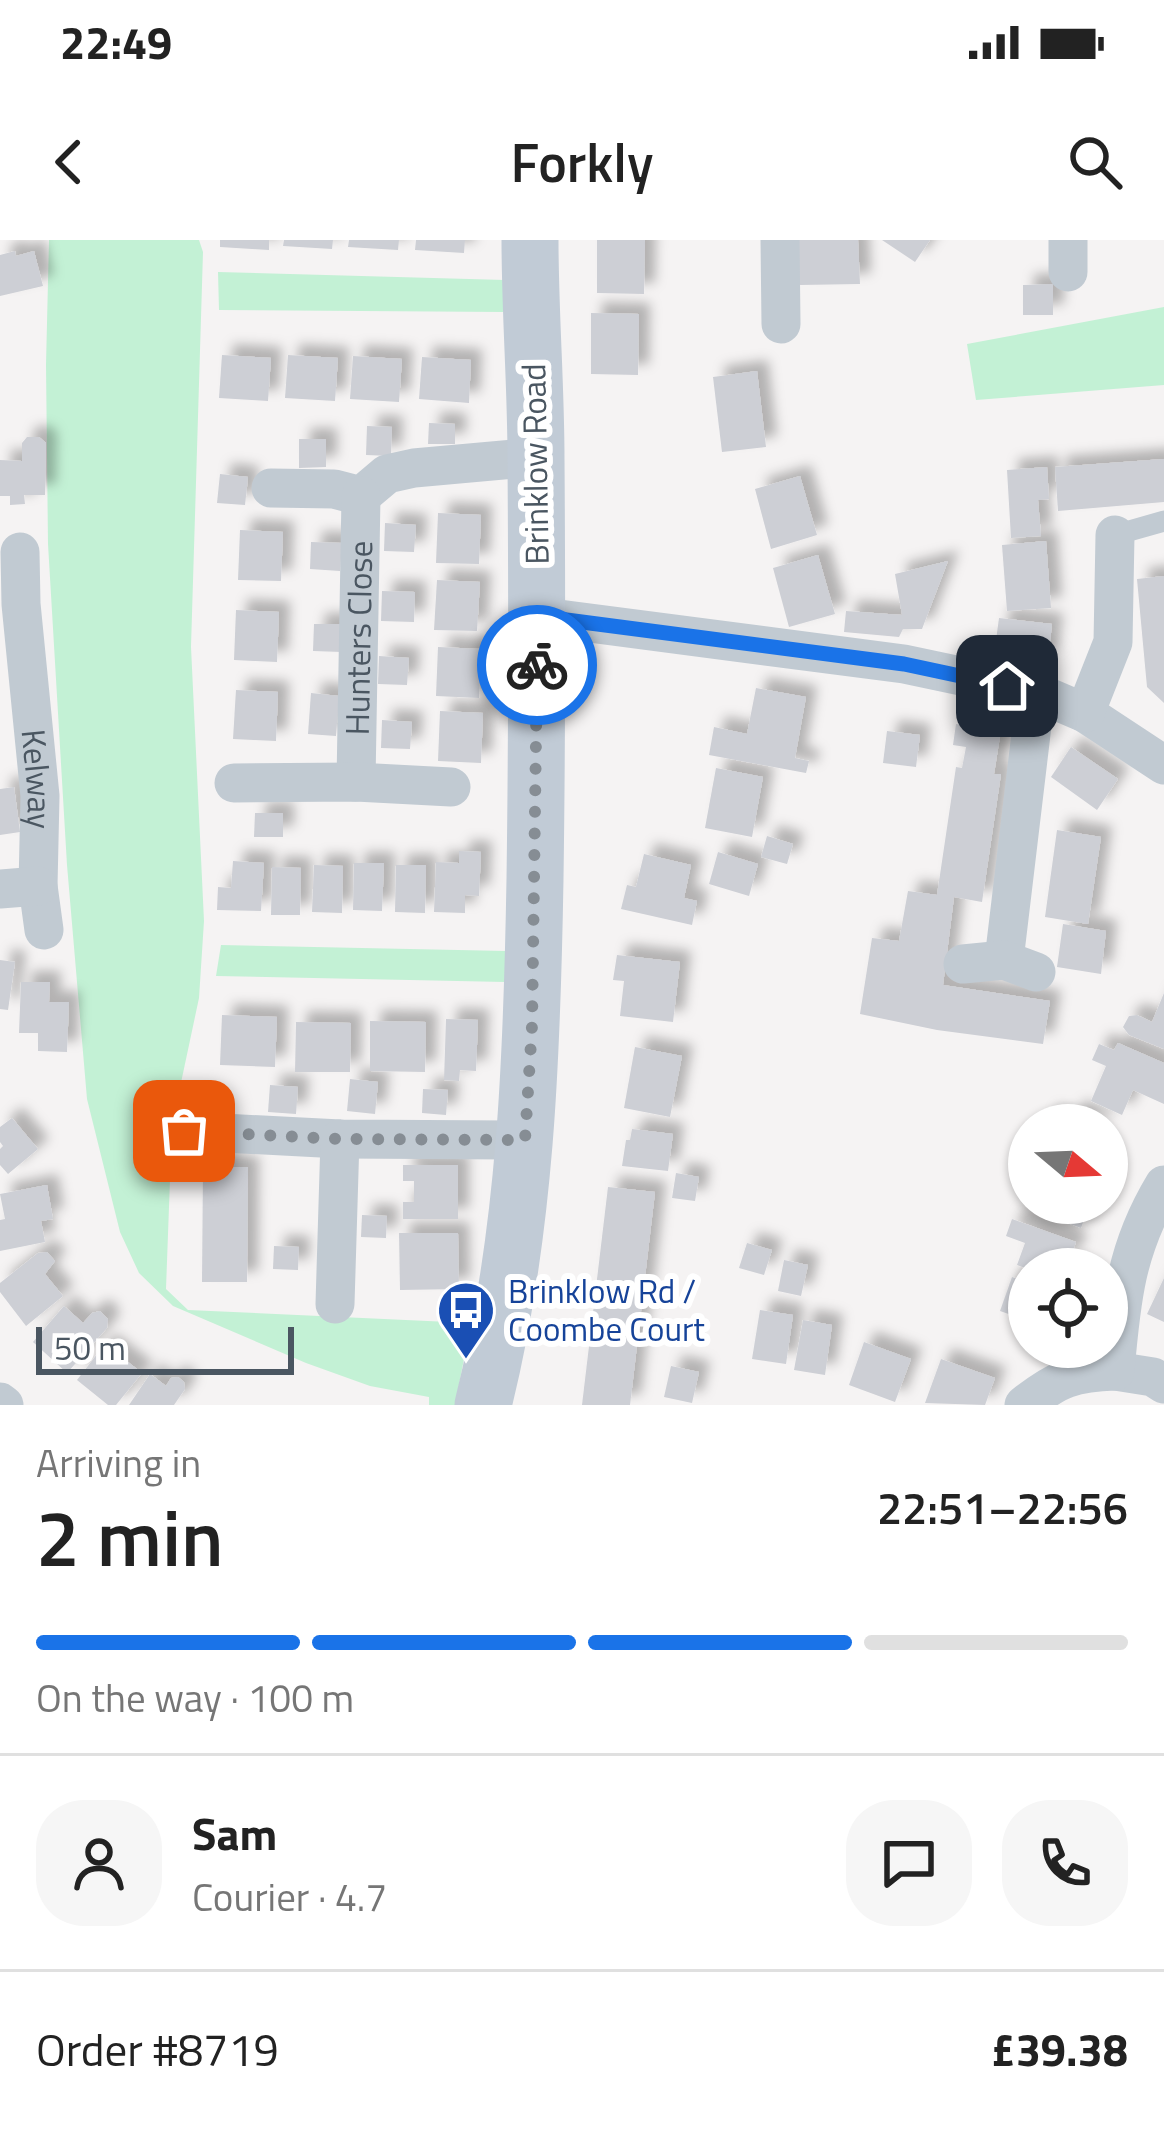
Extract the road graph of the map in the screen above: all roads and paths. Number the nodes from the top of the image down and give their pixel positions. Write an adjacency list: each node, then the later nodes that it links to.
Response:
1 (530, 240): 4 (main road, Brinklow Road)
2 (780, 240): 3 (street)
3 (782, 324)
4 (536, 457): 6 (street, Hunters Close); 11 (main road, Brinklow Road)
5 (271, 488): 6 (street, Hunters Close)
6 (361, 496): 15 (street, Hunters Close)
7 (1164, 521): 8 (lane)
8 (1114, 535): 13 (street)
9 (20, 552): 10 (street, Kelway)
10 (10, 603): 18 (street, Kelway)
11 (536, 616): 12 (street); 23 (main road, Brinklow Road)
12 (1036, 692): 13 (street); 20 (street)
13 (1085, 713): 14 (street)
14 (1164, 765)
15 (356, 782): 16 (street, Hunters Close); 17 (street, Hunters Close)
16 (234, 783)
17 (452, 787)
18 (19, 887): 19 (street, Kelway)
19 (44, 930)
20 (964, 964)
21 (184, 1131): 22 (street)
22 (340, 1139): 23 (street); 25 (street)
23 (525, 1140): 28 (main road, Brinklow Road)
24 (1164, 1185): 26 (street)
25 (335, 1304)
26 (1115, 1371): 27 (street); 29 (street)
27 (1164, 1384)
28 (483, 1405)
29 (1024, 1405)

